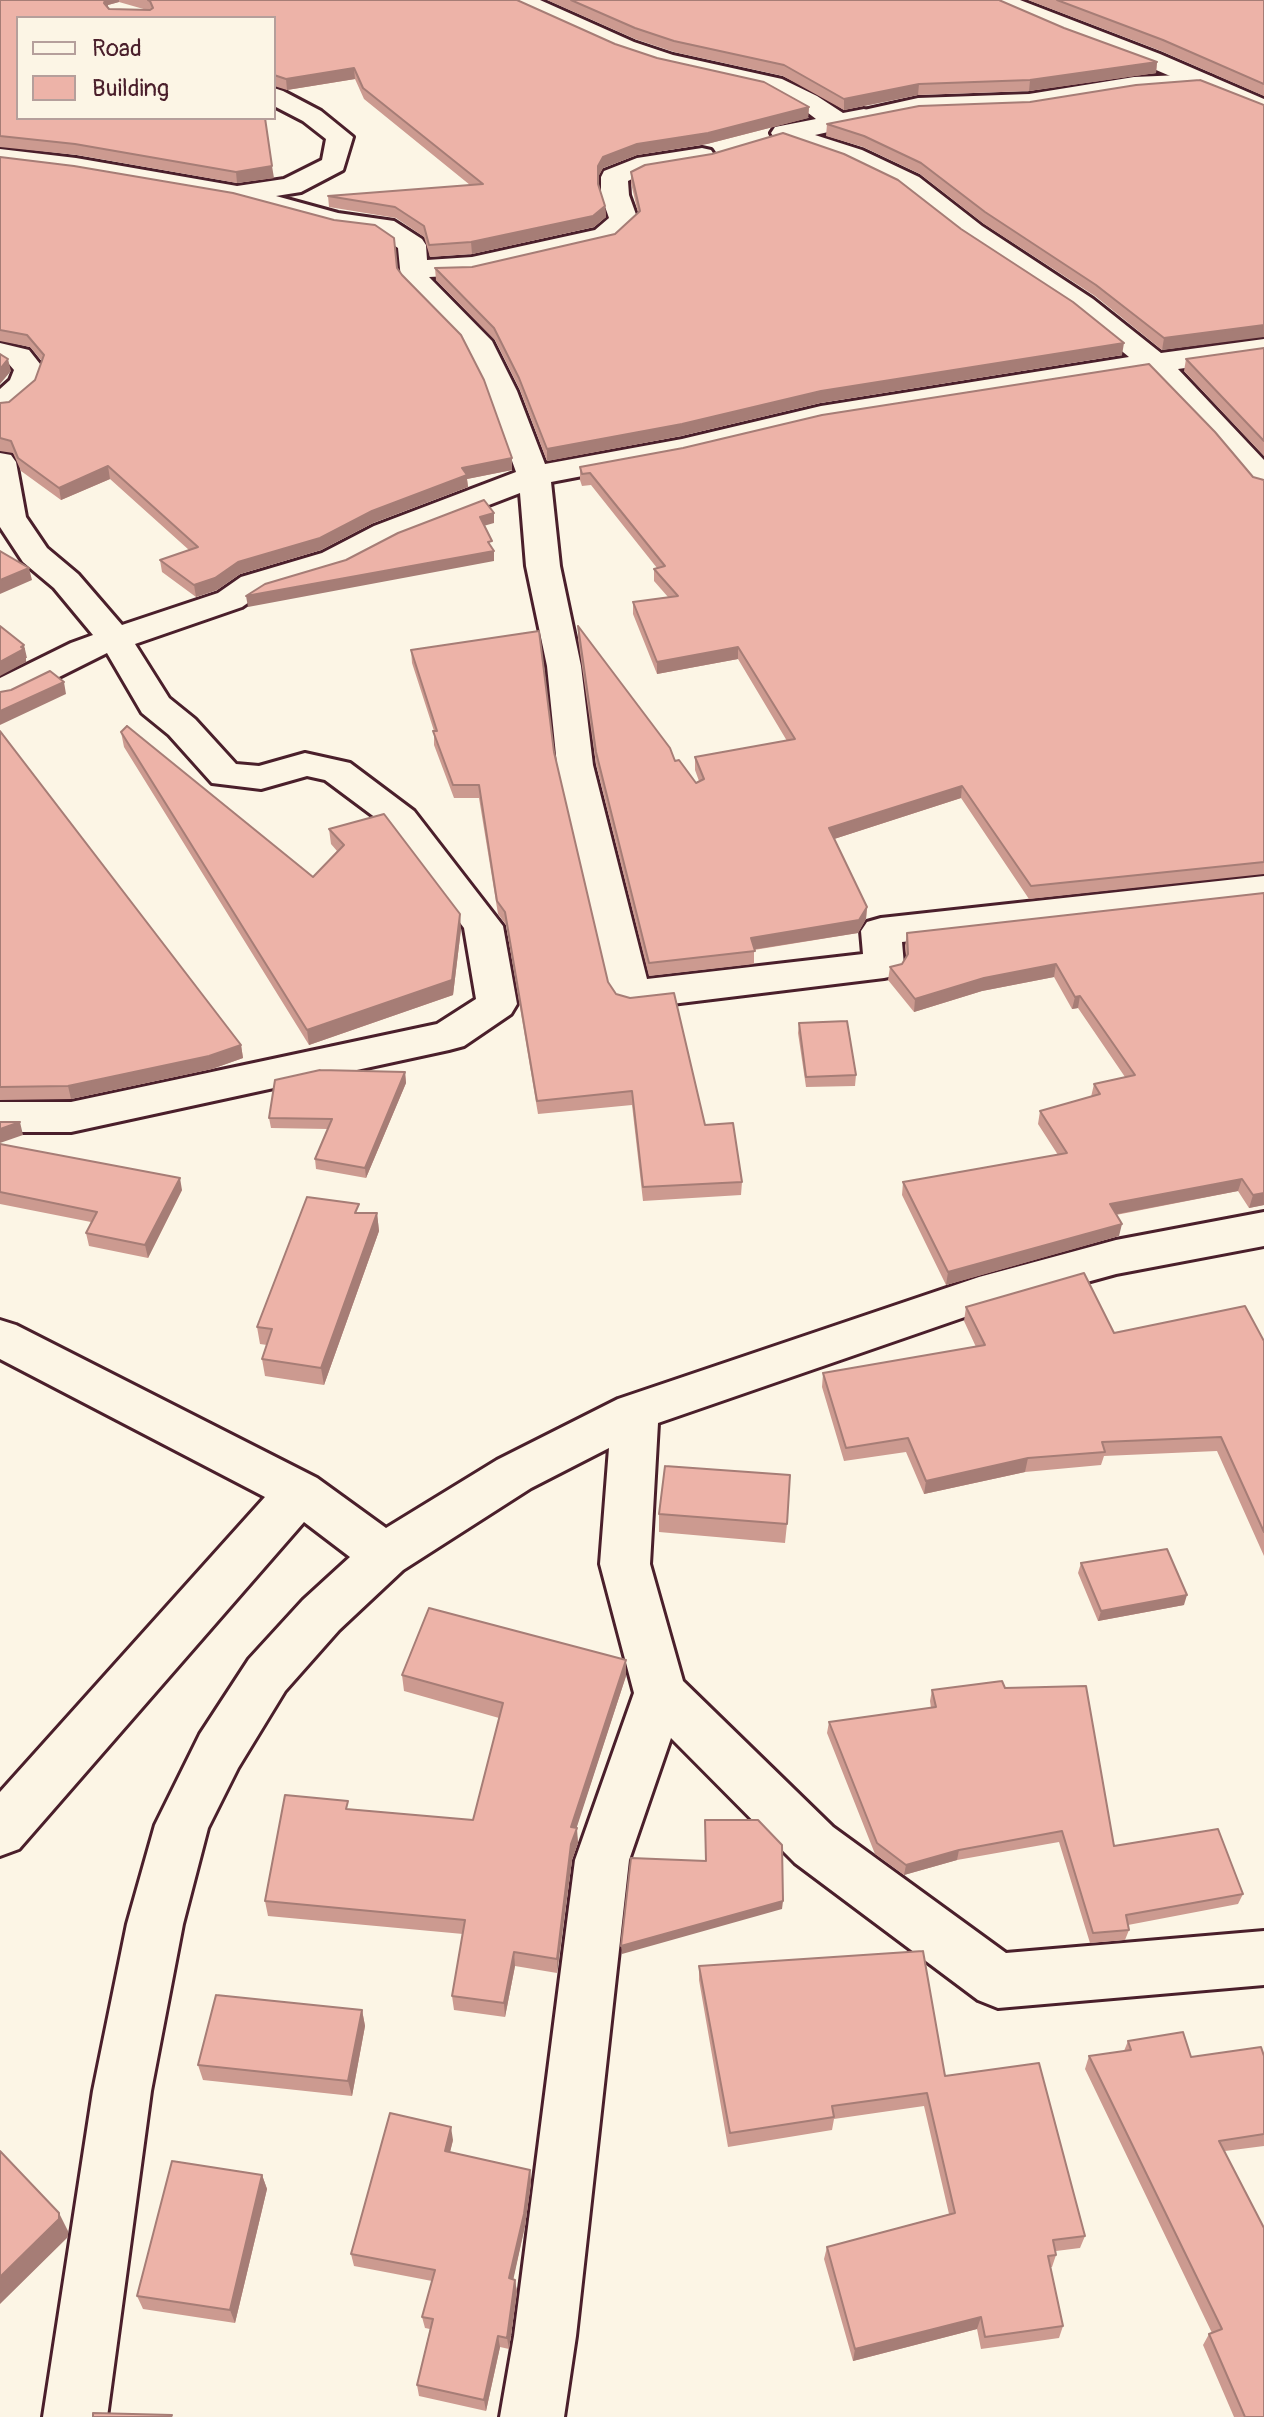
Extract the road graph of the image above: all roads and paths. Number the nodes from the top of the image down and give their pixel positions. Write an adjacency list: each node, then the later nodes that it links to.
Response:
1 (520, 0): 7 (street)
2 (1000, 0): 4 (street)
3 (1251, 77): 4 (street)
4 (1204, 82): 6 (street); 7 (street)
5 (276, 97): 12 (street)
6 (1264, 108)
7 (851, 119): 8 (street)
8 (784, 133): 9 (street); 16 (street)
9 (755, 142)
10 (726, 150): 13 (street)
11 (0, 157): 12 (street)
12 (237, 194): 13 (street)
13 (414, 269): 19 (street)
14 (1264, 348): 16 (street)
15 (0, 352): 17 (street)
16 (1155, 363): 19 (street); 20 (street)
17 (2, 408)
18 (0, 462): 21 (street)
19 (534, 476): 21 (street); 23 (street)
20 (1264, 480)
21 (116, 640): 22 (street); 24 (street)
22 (0, 692)
23 (1264, 889)
24 (0, 1117)
25 (1264, 1229): 27 (street)
26 (0, 1338): 28 (street)
27 (635, 1412): 29 (street); 30 (street)
28 (300, 1492): 29 (street); 31 (street)
29 (385, 1555): 33 (street)
30 (660, 1693): 32 (street); 34 (street)
31 (0, 1831)
32 (1264, 1958)
33 (75, 2417)
34 (532, 2417)

